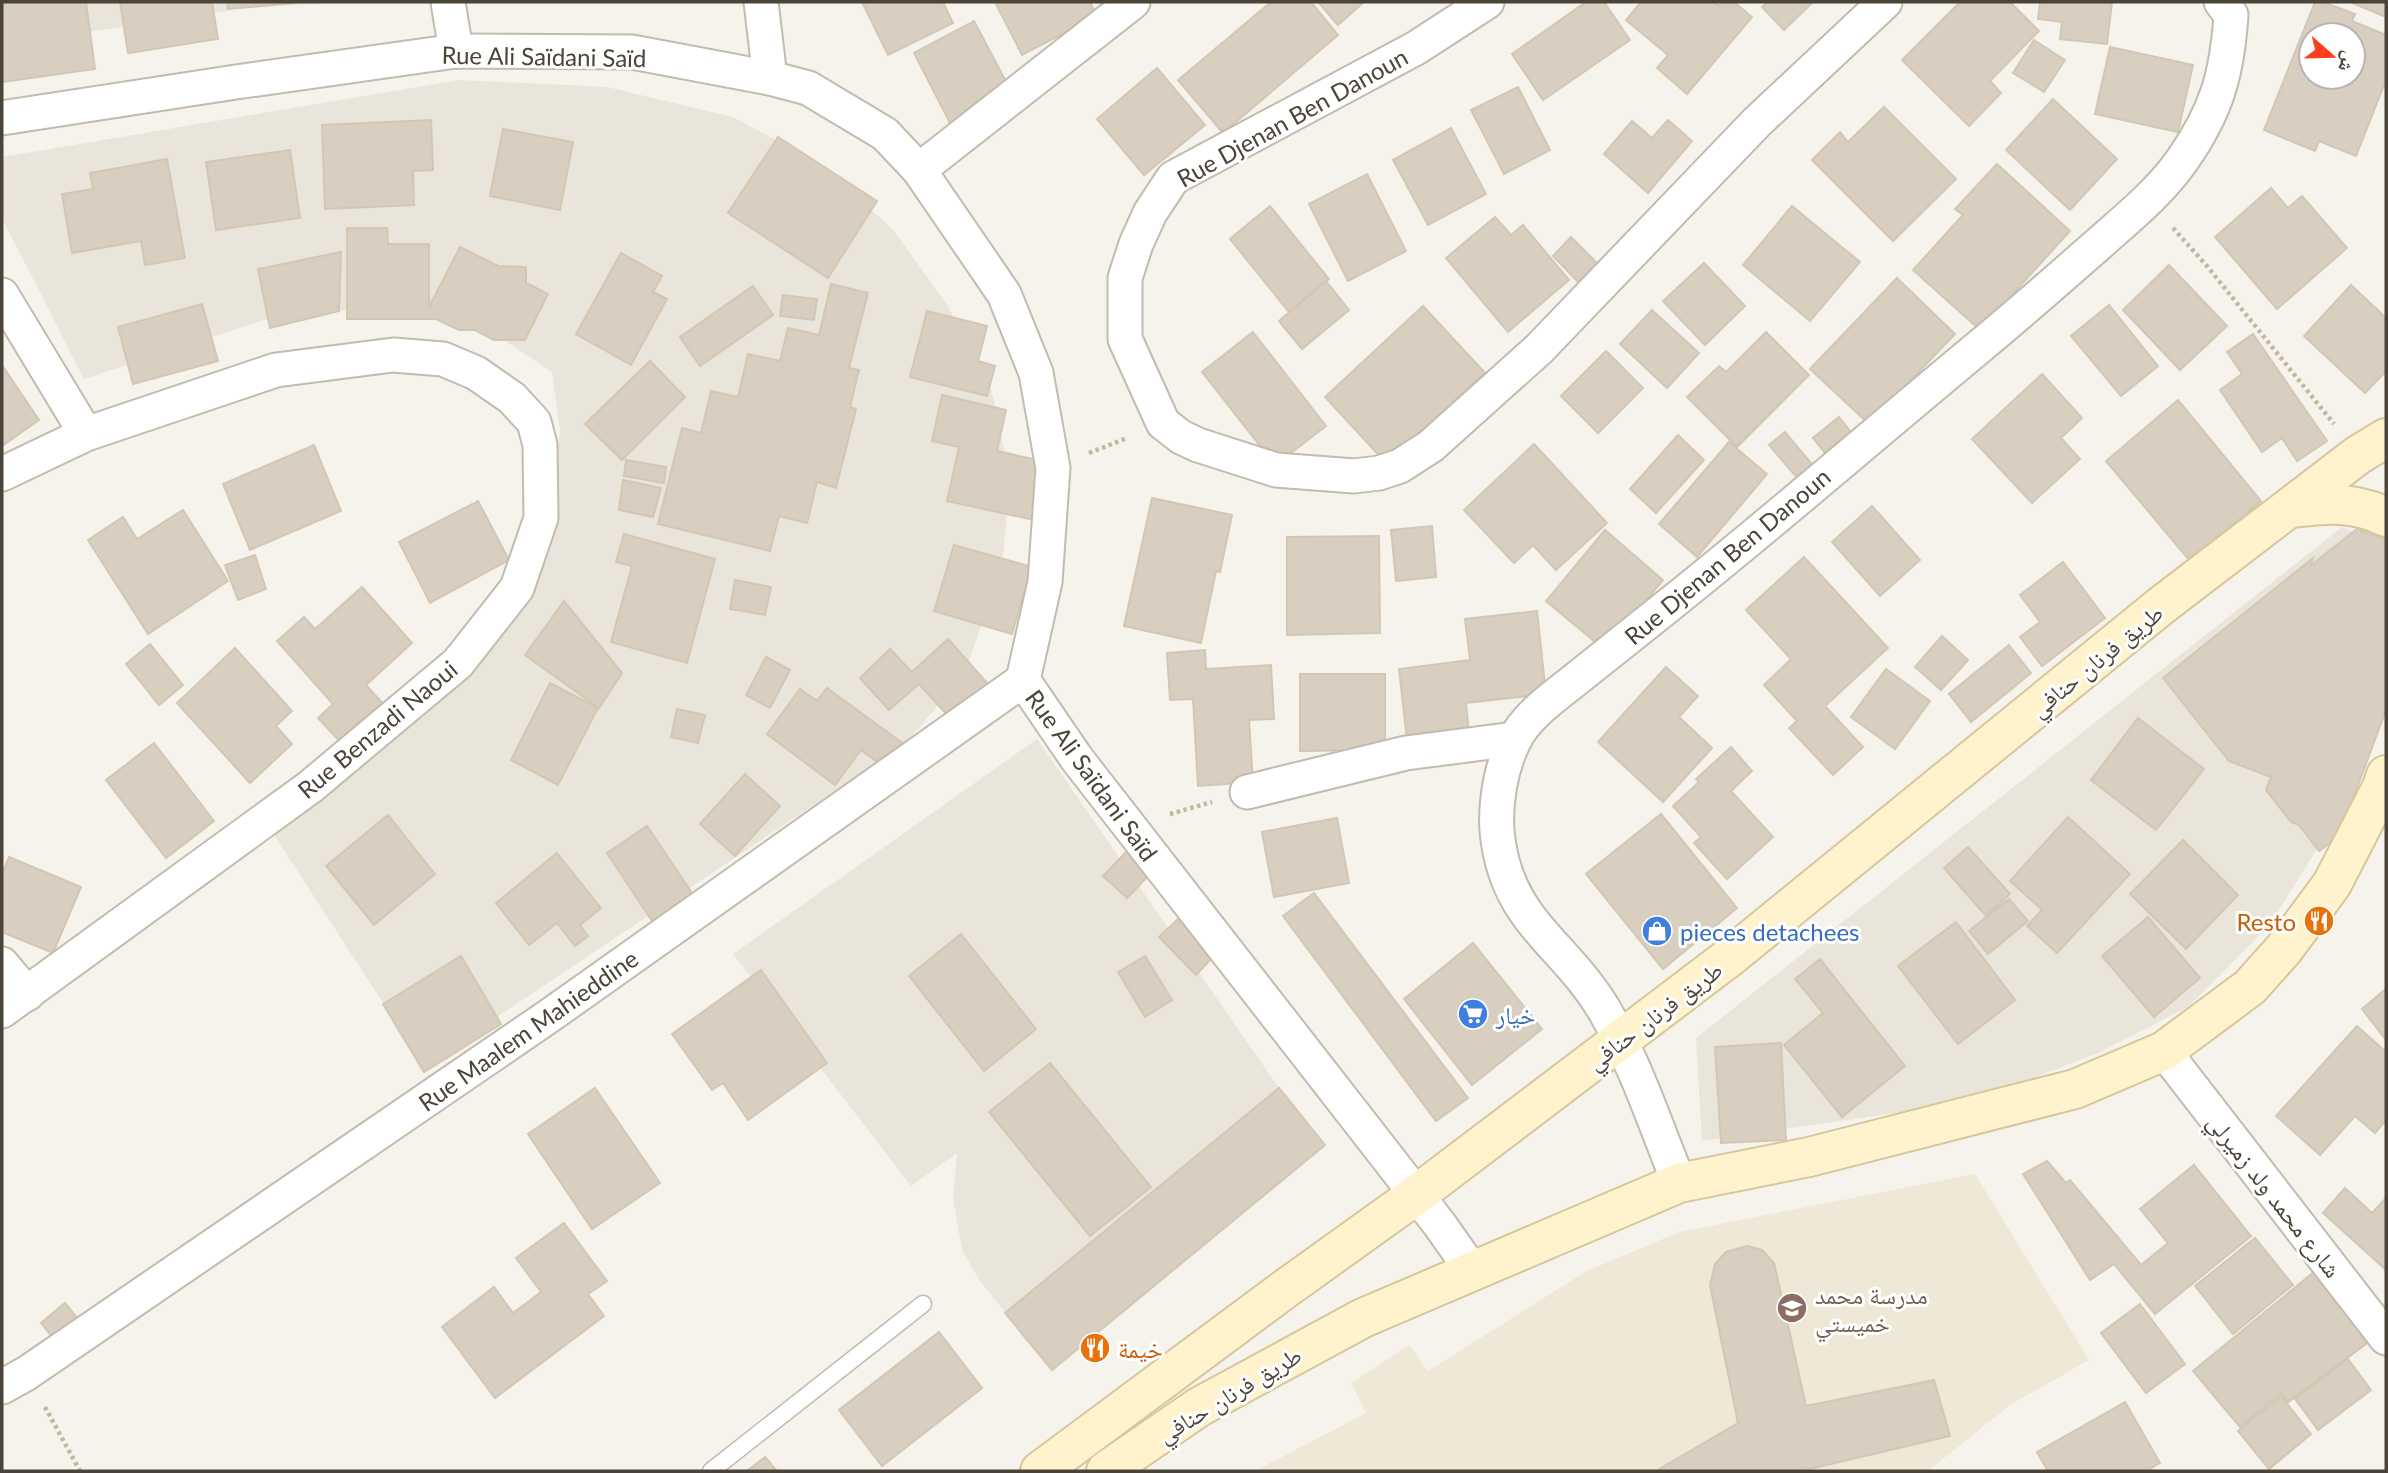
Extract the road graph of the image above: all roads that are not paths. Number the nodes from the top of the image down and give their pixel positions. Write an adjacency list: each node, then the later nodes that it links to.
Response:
1 (448, 2): 7 (street)
2 (761, 2): 8 (street)
3 (1486, 2): 4 (street, Rue Djenan Ben Danoun)
4 (1885, 2)
5 (1127, 4): 10 (street)
6 (2230, 6): 18 (street, Rue Djenan Ben Danoun)
7 (456, 51): 8 (street, Rue Ali Saïdani Saïd); 9 (street, Rue Ali Saïdani Saïd)
8 (770, 78): 10 (street, Rue Ali Saïdani Saïd)
9 (2, 118)
10 (919, 170): 17 (street, Rue Ali Saïdani Saïd)
11 (2, 295): 12 (street)
12 (86, 434): 14 (street, Rue Benzadi Naoui); 22 (street, Rue Benzadi Naoui)
13 (2372, 446): 15 (main road, طريق فرنان حنافي)
14 (2, 474)
15 (2292, 508): 16 (main road); 23 (main road, طريق فرنان حنافي)
16 (2386, 517)
17 (1023, 680): 26 (street, Rue Ali Saïdani Saïd); 30 (street, Rue Maalem Mahieddine)
18 (1514, 739): 20 (street); 23 (street, Rue Djenan Ben Danoun)
19 (2385, 785): 24 (main road, طريق فرنان حنافي)
20 (1247, 792)
21 (2, 964): 22 (street)
22 (14, 1002)
23 (1621, 1040): 25 (street, Rue Djenan Ben Danoun); 26 (main road, طريق فرنان حنافي)
24 (2164, 1051): 25 (main road, طريق فرنان حنافي); 29 (street, شارع محمد ولد زميرلي)
25 (1679, 1183): 27 (main road, طريق فرنان حنافي)
26 (1416, 1195): 27 (street, Rue Ali Saïdani Saïd); 32 (main road, طريق فرنان حنافي)
27 (1473, 1272): 33 (main road, طريق فرنان حنافي)
28 (923, 1304): 31 (lane)
29 (2386, 1338)
30 (15, 1380)
31 (711, 1471)
32 (1040, 1471)
33 (1107, 1471)

